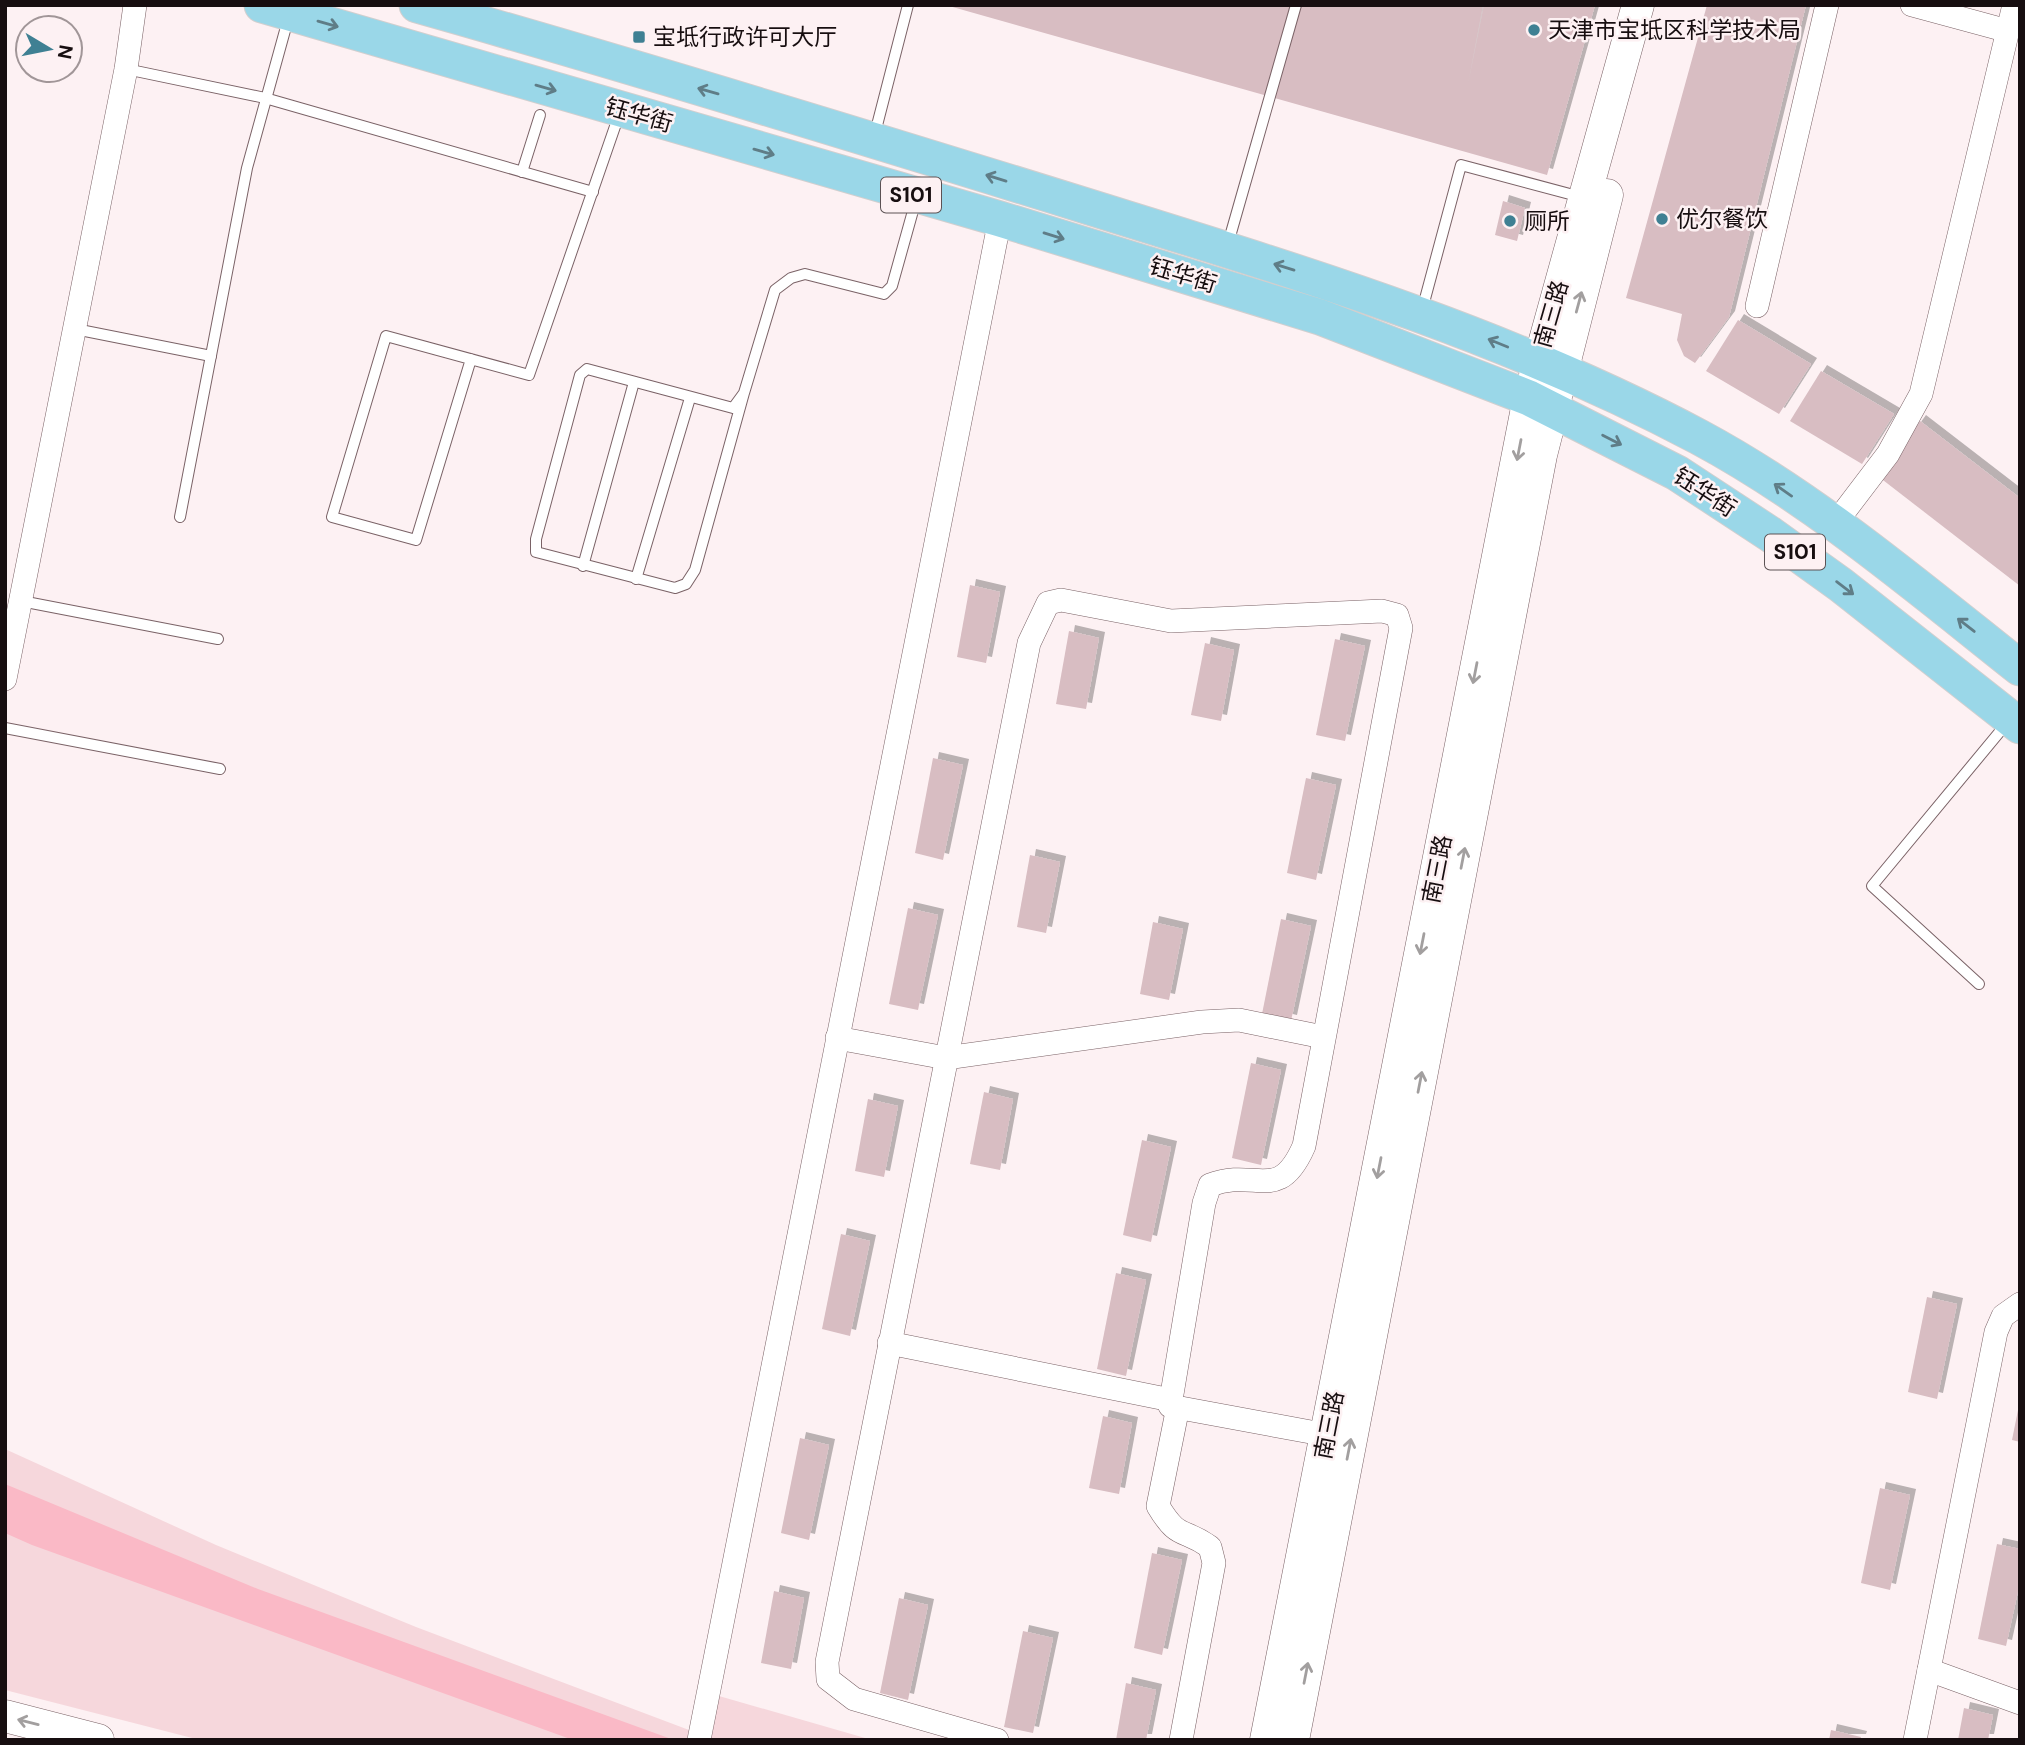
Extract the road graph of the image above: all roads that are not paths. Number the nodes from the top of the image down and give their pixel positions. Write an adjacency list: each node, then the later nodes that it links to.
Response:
1 (135, 5): 13 (street)
2 (417, 5): 11 (main road, 钰华街 / S101)
3 (908, 5): 17 (lane)
4 (1296, 5): 23 (lane)
5 (1637, 5): 21 (street, 南三路)
6 (1657, 5): 29 (street, 南三路, one-way to 6)
7 (1827, 5): 24 (street)
8 (1912, 5): 12 (street)
9 (2014, 5): 12 (street)
10 (276, 9): 14 (lane); 15 (main road, 钰华街 / S101, one-way to 15)
11 (459, 11): 17 (main road, 钰华街 / S101, one-way to 11)
12 (2007, 31): 35 (street)
13 (127, 69): 14 (lane); 26 (street)
14 (265, 98): 18 (lane); 27 (lane)
15 (621, 110): 19 (lane); 20 (main road, 钰华街 / S101, one-way to 20)
16 (540, 115): 18 (lane)
17 (873, 139): 23 (main road, 钰华街 / S101, one-way to 17)
18 (522, 172): 19 (lane)
19 (593, 192): 28 (lane)
20 (916, 197): 22 (main road, 钰华街 / S101); 31 (lane)
21 (1584, 198): 25 (lane); 29 (street, 南三路)
22 (1000, 219): 33 (main road, 钰华街 / S101, one-way to 33); 47 (street)
23 (1226, 249): 25 (main road, 钰华街 / S101, one-way to 23)
24 (1757, 306)
25 (1421, 313): 29 (main road, 钰华街 / S101, one-way to 25)
26 (75, 329): 27 (lane); 38 (street)
27 (211, 356): 34 (lane)
28 (471, 359): 28 (lane)
29 (1550, 364): 33 (street, 南三路); 35 (main road, 钰华街 / S101, one-way to 29)
30 (634, 382): 32 (lane); 36 (lane); 36 (lane)
31 (744, 393): 32 (lane); 37 (lane)
32 (690, 398): 37 (lane)
33 (1540, 403): 42 (main road, 钰华街 / S101, one-way to 42); 52 (street, 南三路, one-way to 52); 63 (street, 南三路, one-way to 33)
34 (180, 517)
35 (1834, 525): 40 (main road, 钰华街 / S101, one-way to 35)
36 (583, 566): 37 (lane)
37 (636, 579)
38 (21, 601): 39 (lane); 41 (street)
39 (218, 639)
40 (2020, 668)
41 (5, 680)
42 (2015, 722): 45 (lane)
43 (5, 728): 44 (lane)
44 (220, 769)
45 (1979, 985)
46 (1323, 1037): 48 (street); 48 (street); 51 (street)
47 (837, 1038): 48 (street); 56 (street)
48 (946, 1058): 50 (street)
49 (2020, 1304): 53 (street)
50 (890, 1343): 51 (street); 60 (street)
51 (1174, 1404): 52 (street); 61 (street)
52 (1327, 1435): 62 (street, 南三路)
53 (1929, 1670): 54 (street); 64 (street)
54 (2020, 1703)
55 (5, 1716): 59 (street, one-way to 55)
56 (700, 1736)
57 (5, 1738): 58 (street)
58 (13, 1740)
59 (98, 1740)
60 (997, 1740)
61 (1181, 1740)
62 (1266, 1740)
63 (1293, 1740)
64 (1915, 1740)

